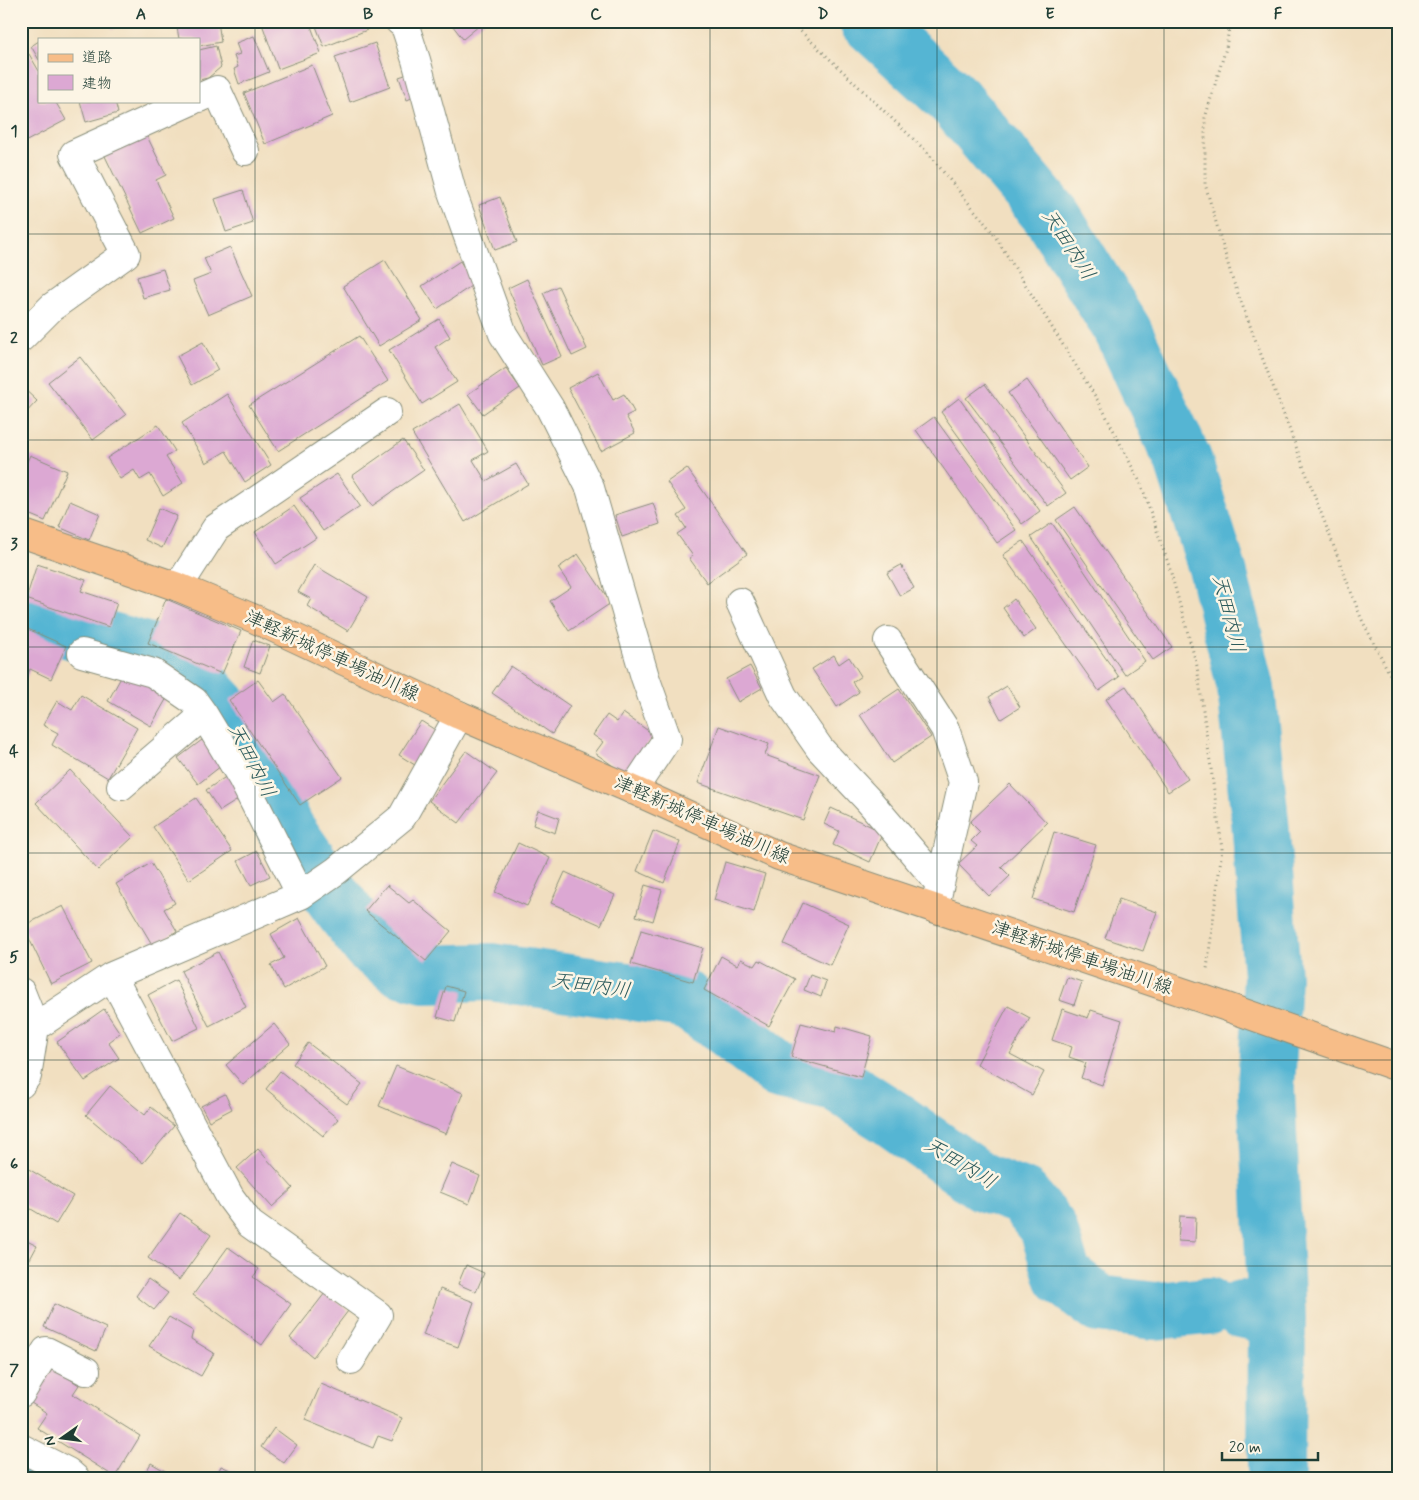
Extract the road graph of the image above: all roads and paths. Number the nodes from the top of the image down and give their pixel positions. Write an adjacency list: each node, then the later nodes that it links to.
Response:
1 (399, 21): 18 (street)
2 (790, 21): 23 (path)
3 (1230, 21): 14 (path)
4 (200, 98): 6 (street)
5 (189, 102): 7 (street)
6 (245, 151)
7 (21, 338)
8 (387, 412): 10 (street)
9 (21, 533): 10 (main road, 津軽新城停車場油川線)
10 (178, 587): 16 (main road, 津軽新城停車場油川線)
11 (740, 602): 20 (street)
12 (888, 641): 20 (street)
13 (82, 653): 15 (street)
14 (1398, 690)
15 (204, 715): 17 (street); 19 (street)
16 (459, 715): 18 (main road, 津軽新城停車場油川線); 19 (street)
17 (121, 786)
18 (633, 790): 20 (main road, 津軽新城停車場油川線)
19 (306, 891): 21 (street)
20 (938, 896): 23 (main road, 津軽新城停車場油川線)
21 (112, 976): 24 (street); 27 (street)
22 (21, 992): 24 (street)
23 (1213, 1003): 25 (main road, 津軽新城停車場油川線)
24 (35, 1027): 26 (street)
25 (1398, 1067)
26 (21, 1084)
27 (351, 1360)
28 (86, 1371): 29 (street)
29 (21, 1393)
30 (21, 1448): 31 (street)
31 (76, 1479)

